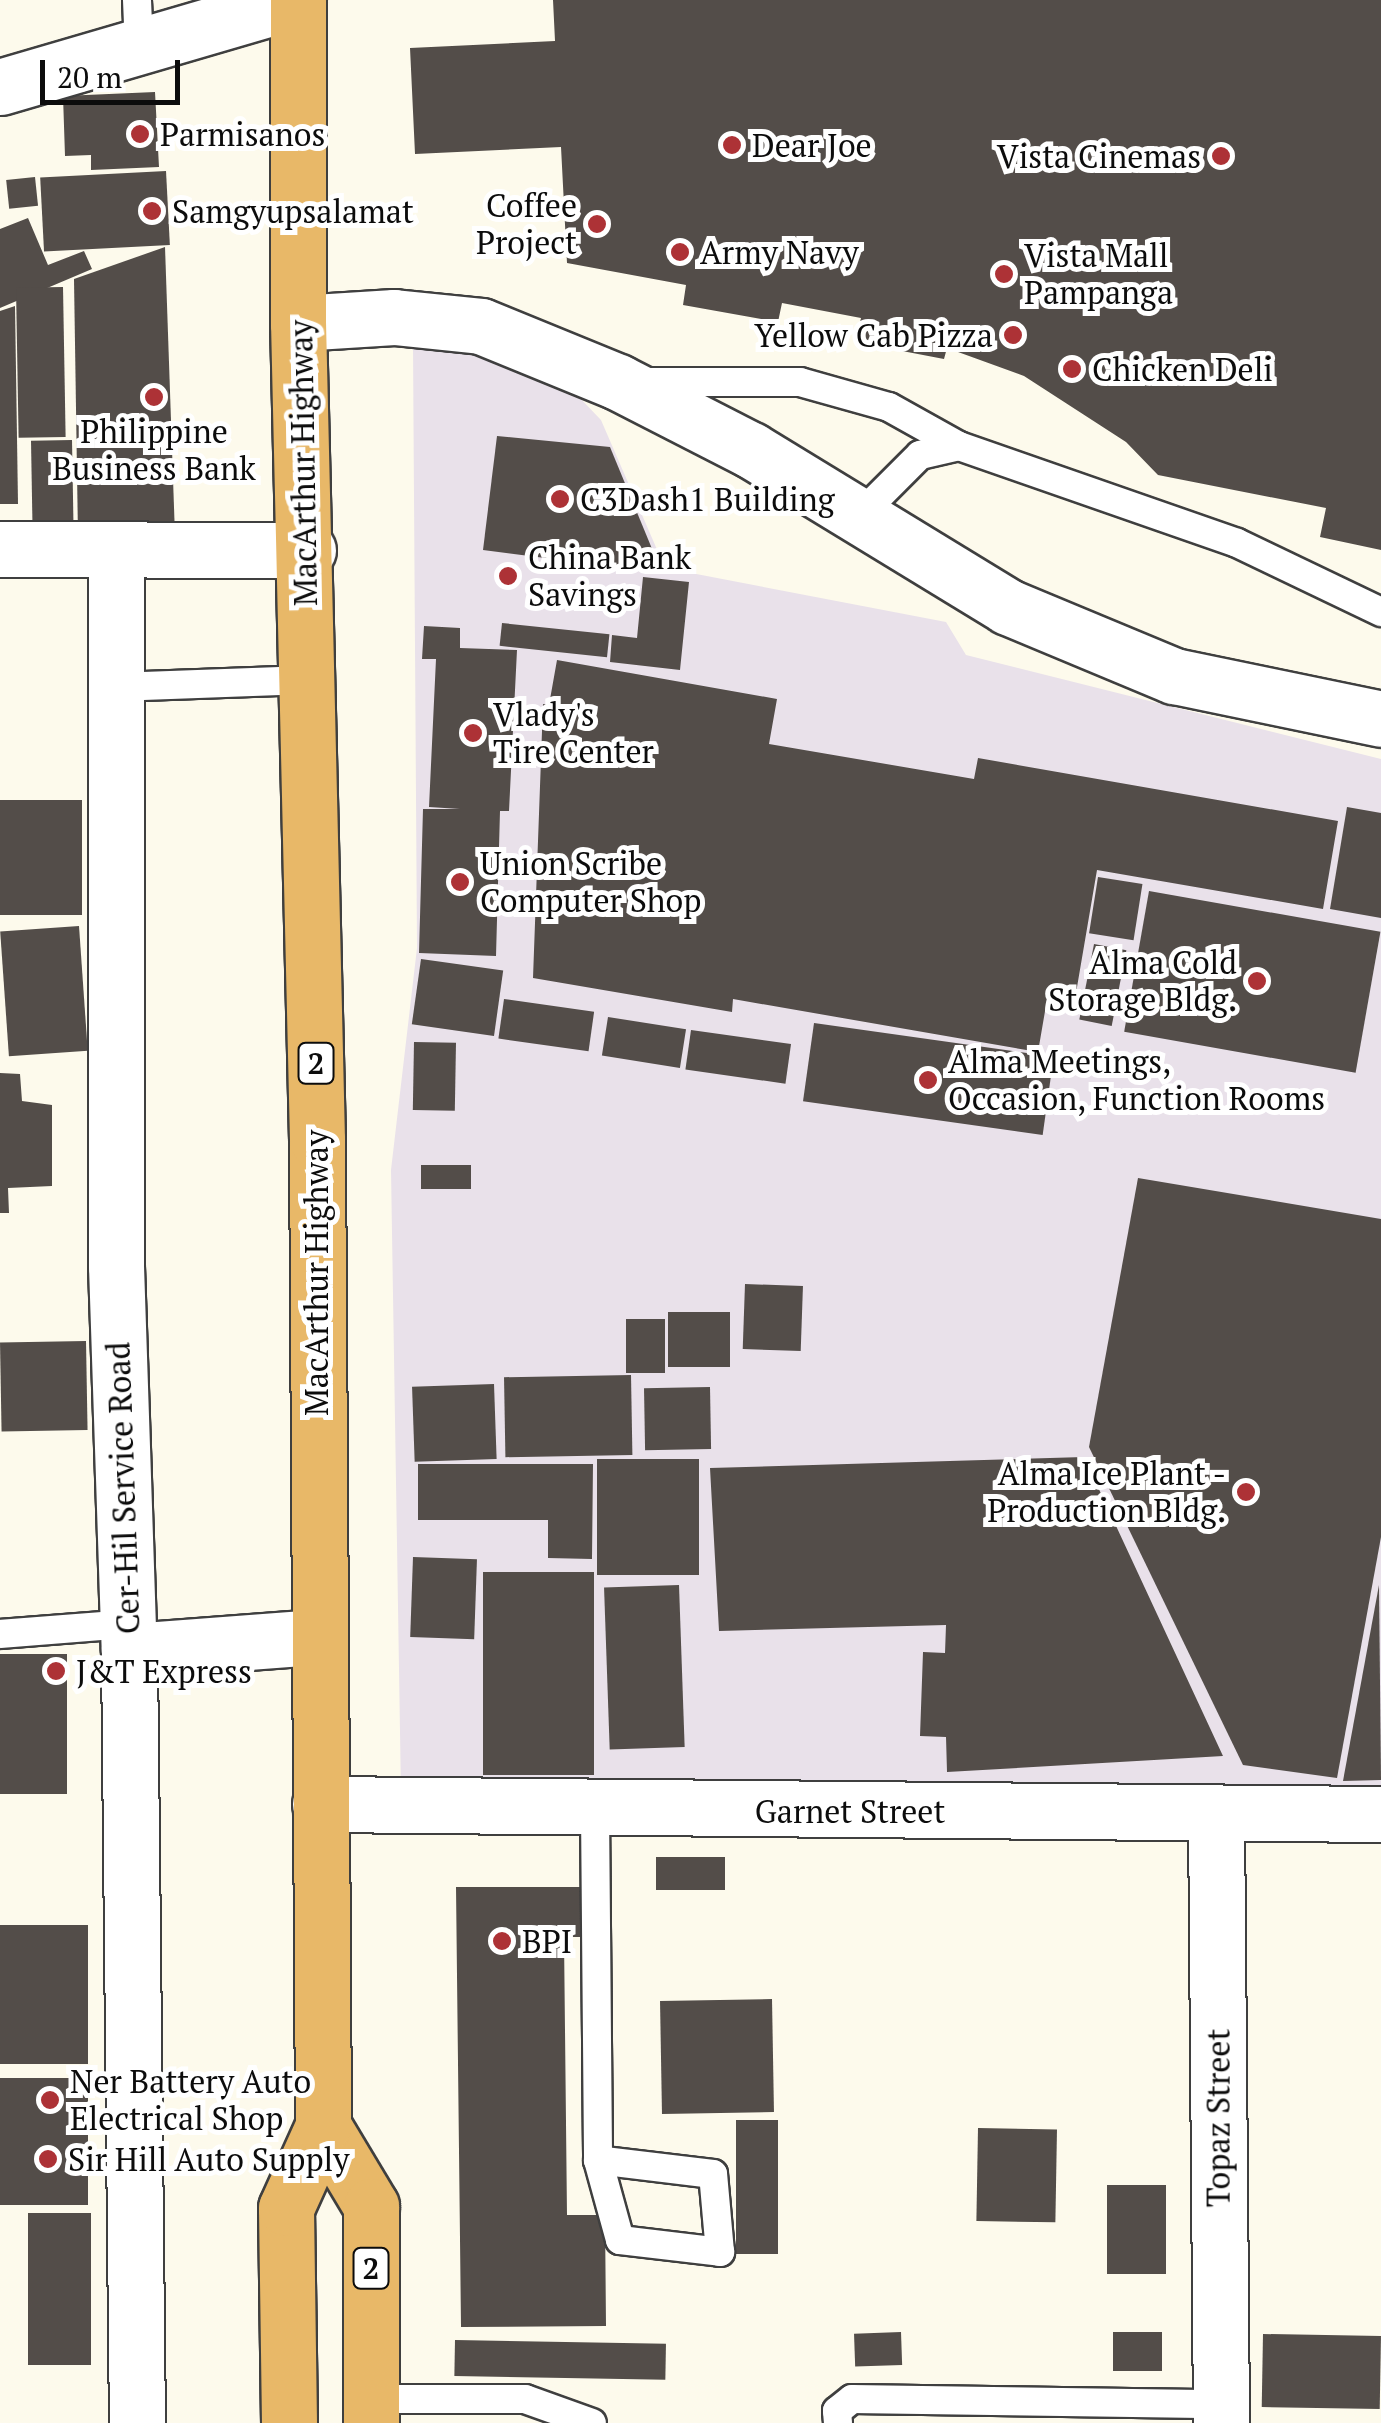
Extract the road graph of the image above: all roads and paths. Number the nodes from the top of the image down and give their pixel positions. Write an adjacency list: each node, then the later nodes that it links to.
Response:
1 (298, 0): 2 (street); 4 (highway, MacArthur Highway / 2)
2 (138, 23): 3 (street)
3 (0, 87)
4 (298, 324): 5 (street); 9 (highway, MacArthur Highway / 2)
5 (618, 382): 6 (lane); 7 (street)
6 (959, 446): 7 (lane); 11 (lane)
7 (859, 516): 14 (street)
8 (0, 549): 10 (street)
9 (308, 550): 10 (street); 12 (highway, MacArthur Highway / 2)
10 (116, 552): 13 (street, Cer-Hil Service Road)
11 (1381, 612)
12 (308, 680): 13 (lane); 17 (highway, MacArthur Highway / 2)
13 (116, 687): 16 (street, Cer-Hil Service Road)
14 (1381, 719)
15 (0, 1634): 16 (lane)
16 (128, 1638): 17 (street); 26 (street, Cer-Hil Service Road)
17 (316, 1638): 18 (highway, MacArthur Highway / 2)
18 (320, 1804): 19 (street, Garnet Street); 22 (highway, MacArthur Highway / 2)
19 (595, 1810): 20 (street, Garnet Street); 23 (lane)
20 (1216, 1812): 21 (street, Garnet Street); 25 (street, Topaz Street)
21 (1381, 1814)
22 (323, 2126): 24 (highway, 2); 27 (highway, MacArthur Highway / 2)
23 (598, 2160): 23 (lane)
24 (371, 2411): 28 (lane)
25 (1221, 2413): 29 (lane)
26 (137, 2423)
27 (290, 2423)
28 (592, 2423)
29 (838, 2423)

